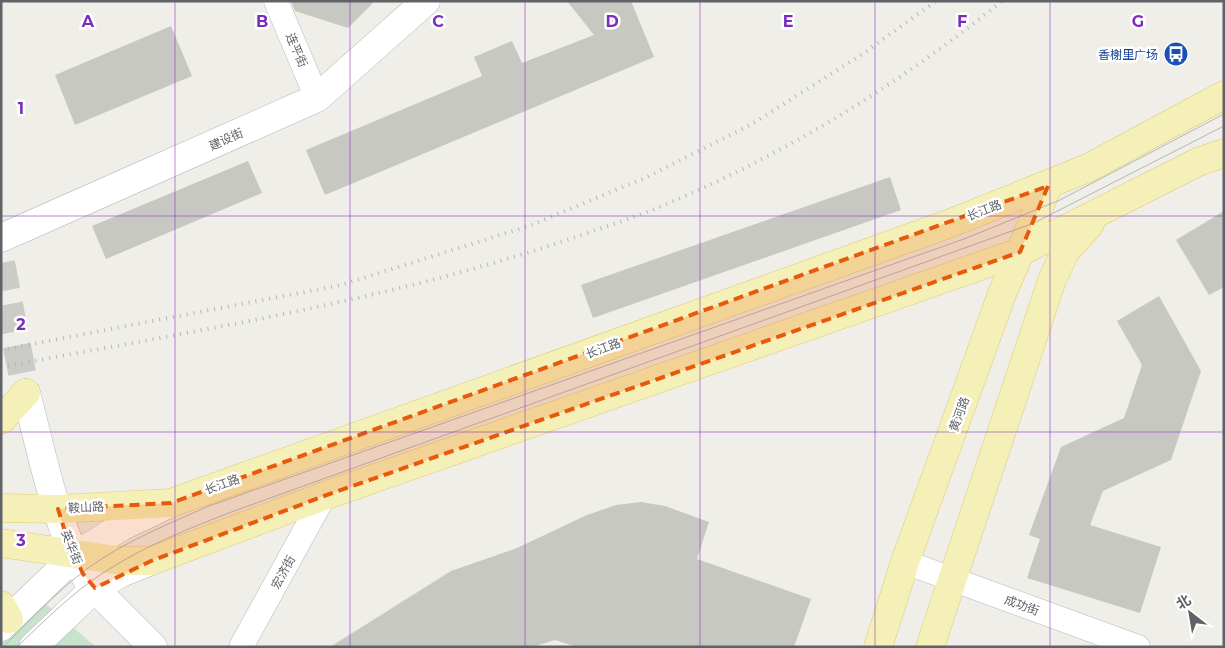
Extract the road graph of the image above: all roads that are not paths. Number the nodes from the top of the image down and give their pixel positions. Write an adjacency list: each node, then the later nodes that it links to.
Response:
1 (276, 1): 4 (street, 连平街)
2 (426, 1): 4 (main road, 建设街)
3 (1224, 95): 6 (main road, 长江路)
4 (317, 98): 8 (main road, 建设街)
5 (1224, 153): 7 (main road)
6 (1048, 186): 9 (main road, 黄河路); 12 (main road, 长江路)
7 (1097, 215): 9 (main road); 19 (main road)
8 (1, 238)
9 (1020, 252): 11 (main road); 18 (main road, 黄河路)
10 (1, 420): 14 (main road, 英华街)
11 (324, 496): 17 (main road); 24 (street, 宏济街)
12 (172, 502): 14 (main road, 鞍山路); 16 (main road, 长江路)
13 (1, 508): 14 (main road, 鞍山路)
14 (58, 509): 16 (main road, 英华街)
15 (1, 543): 16 (main road)
16 (76, 555): 17 (main road); 20 (main road, 英华街); 21 (main road, 长江路)
17 (151, 561): 20 (main road)
18 (906, 562): 19 (street, 成功街); 25 (main road, 黄河路)
19 (953, 580): 26 (main road); 27 (street, 成功街)
20 (95, 588): 22 (main road); 23 (main road, 英华街)
21 (4, 617)
22 (33, 647)
23 (153, 647)
24 (241, 647)
25 (878, 647)
26 (930, 647)
27 (1138, 647)

